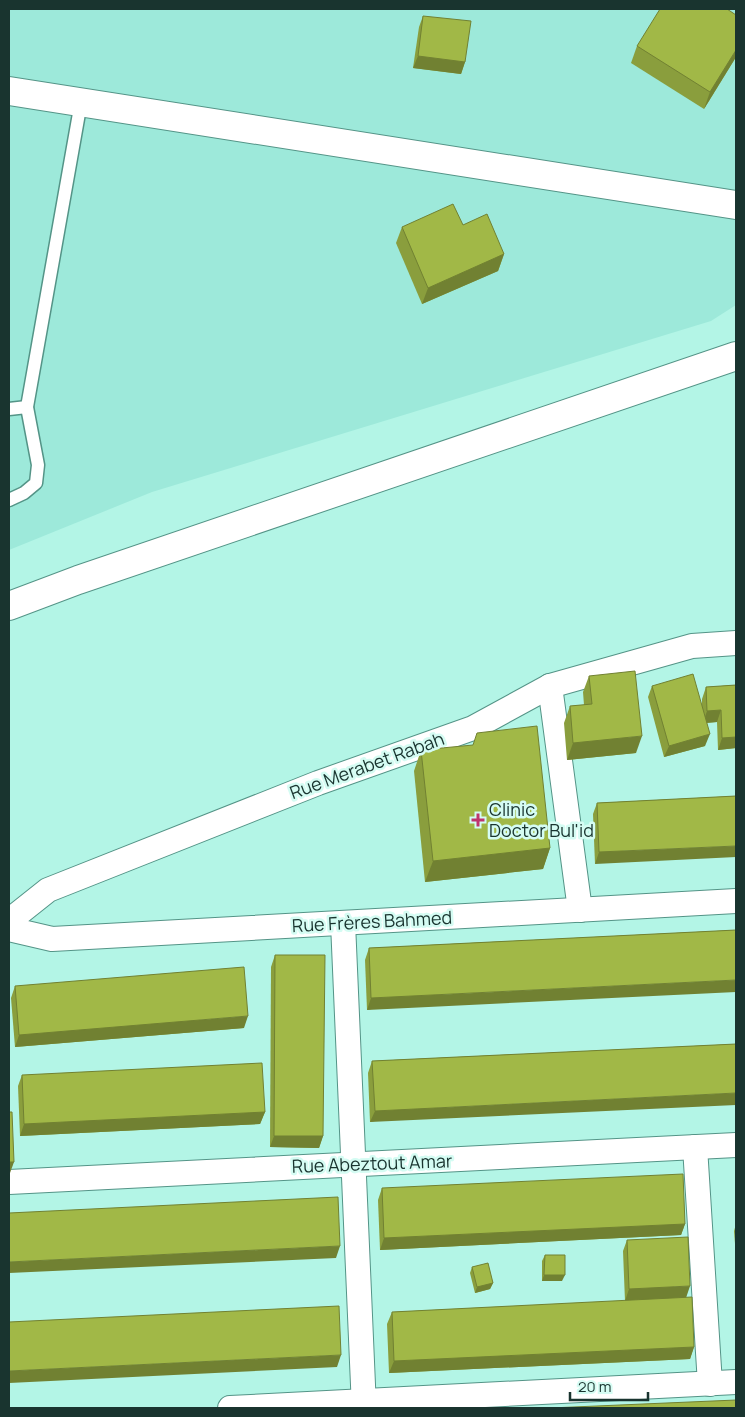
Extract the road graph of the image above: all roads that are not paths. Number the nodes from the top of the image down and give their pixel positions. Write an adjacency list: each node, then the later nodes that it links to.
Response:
1 (9, 91): 2 (main road)
2 (81, 102): 3 (main road); 5 (lane)
3 (736, 205)
4 (736, 356): 8 (main road)
5 (28, 407): 6 (lane); 7 (lane)
6 (9, 409)
7 (9, 500)
8 (9, 606)
9 (736, 643): 10 (street, Rue Merabet Rabah)
10 (550, 686): 12 (street); 13 (street, Rue Merabet Rabah)
11 (736, 901): 12 (street, Rue Frères Bahmed)
12 (580, 910): 14 (street, Rue Frères Bahmed)
13 (9, 920)
14 (343, 923): 15 (street, Rue Frères Bahmed); 18 (street)
15 (9, 930)
16 (736, 1145): 17 (street, Rue Abeztout Amar)
17 (695, 1147): 18 (street, Rue Abeztout Amar); 21 (street)
18 (354, 1166): 19 (street, Rue Abeztout Amar); 22 (street)
19 (9, 1182)
20 (736, 1382): 21 (street)
21 (710, 1384): 22 (street)
22 (364, 1405): 23 (street)
23 (230, 1408)

